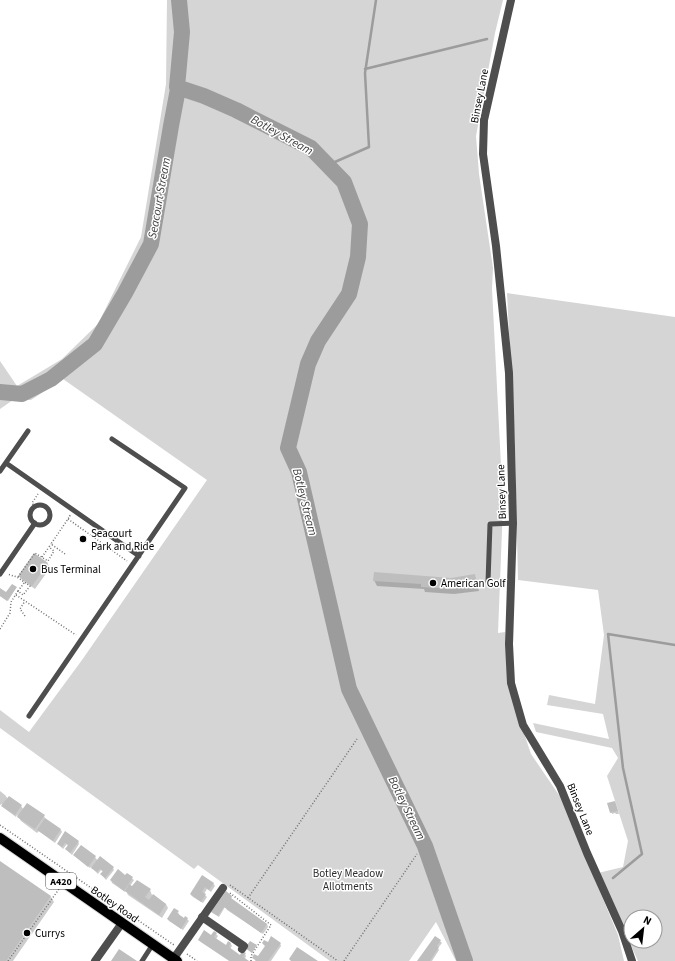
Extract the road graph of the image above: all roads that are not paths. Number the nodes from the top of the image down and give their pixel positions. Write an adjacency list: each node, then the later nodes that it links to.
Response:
1 (511, 0): 7 (street, Binsey Lane)
2 (28, 431): 4 (lane)
3 (112, 439): 8 (lane)
4 (6, 462): 5 (lane); 8 (lane)
5 (0, 471)
6 (35, 523): 6 (lane); 9 (lane)
7 (513, 523): 10 (lane); 21 (street, Binsey Lane)
8 (139, 556): 11 (lane)
9 (1, 573)
10 (488, 582)
11 (29, 716)
12 (0, 838): 15 (main road, Botley Road / A420)
13 (223, 888): 14 (street)
14 (202, 917): 17 (street); 18 (street)
15 (122, 923): 16 (main road, Botley Road / A420); 19 (street)
16 (153, 944): 18 (main road, Botley Road / A420); 20 (lane)
17 (242, 949)
18 (176, 960)
19 (95, 961)
20 (142, 961)
21 (632, 961)

